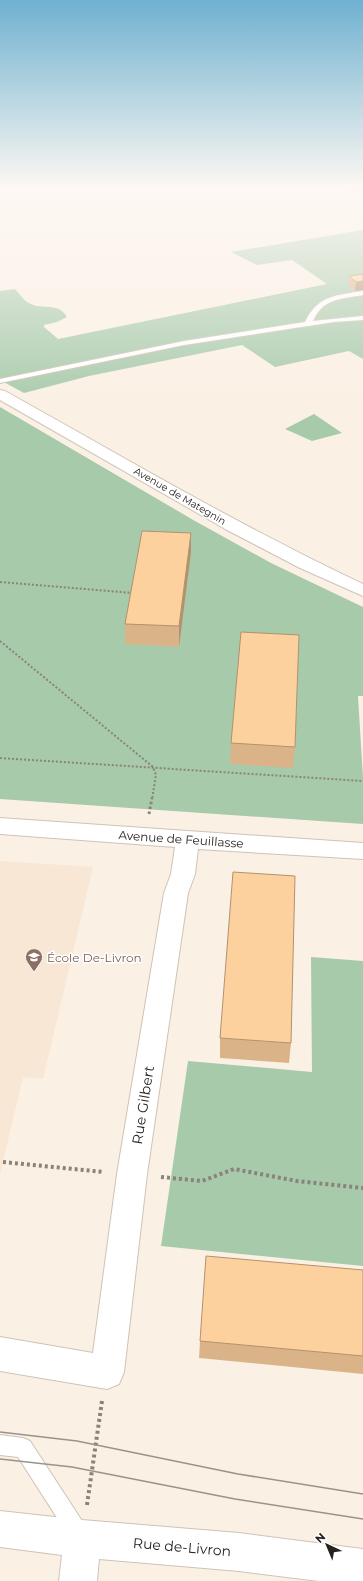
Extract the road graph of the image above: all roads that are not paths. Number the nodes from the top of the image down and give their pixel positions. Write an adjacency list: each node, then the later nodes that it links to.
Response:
1 (363, 293): 3 (lane)
2 (363, 318): 3 (lane)
3 (308, 324): 4 (lane)
4 (0, 381)
5 (0, 394): 6 (street, Avenue de Mategnin)
6 (363, 591)
7 (0, 826): 8 (street, Avenue de Feuillasse)
8 (187, 840): 9 (street, Avenue de Feuillasse); 10 (street, Rue Gilbert)
9 (363, 851)
10 (0, 1354)
11 (0, 1445): 13 (lane)
12 (0, 1529): 13 (street, Rue de-Livron)
13 (82, 1539): 14 (street, Rue de-Livron); 15 (street)
14 (363, 1568)
15 (78, 1581)

